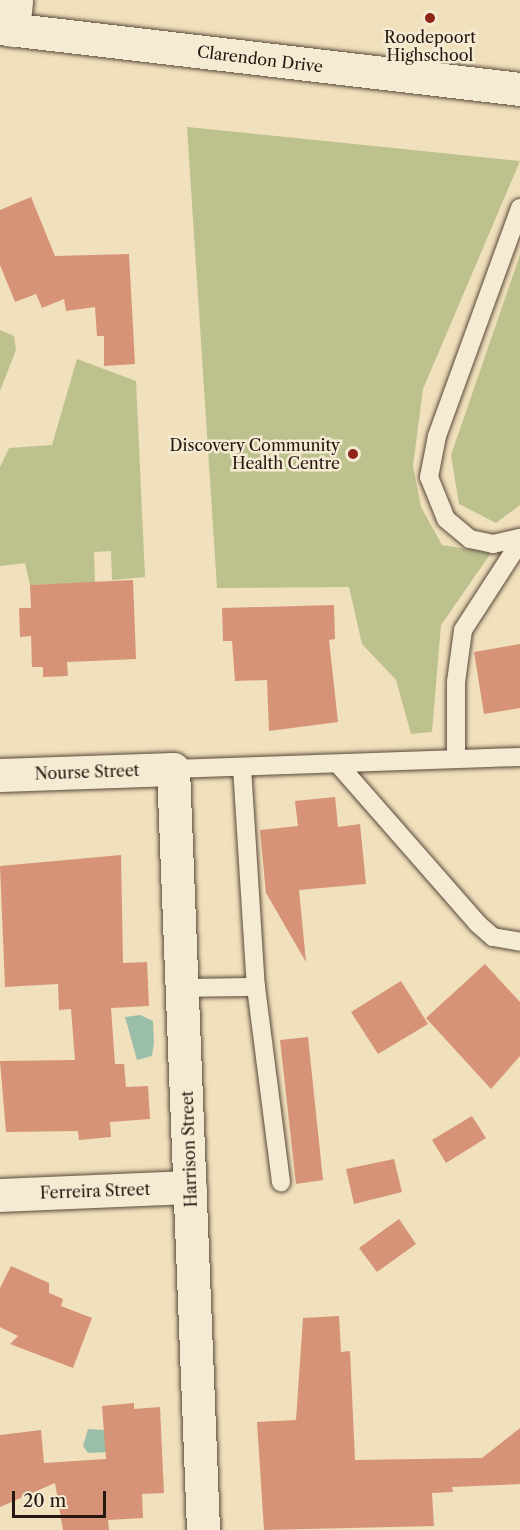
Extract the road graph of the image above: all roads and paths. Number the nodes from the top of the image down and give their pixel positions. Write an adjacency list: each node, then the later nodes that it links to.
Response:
1 (10, 19): 2 (street, Clarendon Drive)
2 (520, 89)
3 (520, 208): 4 (lane)
4 (520, 540): 6 (lane)
5 (520, 757): 6 (lane)
6 (456, 759): 7 (lane)
7 (338, 764): 8 (lane); 11 (lane)
8 (242, 767): 9 (lane); 12 (lane)
9 (173, 769): 10 (street, Nourse Street); 13 (street, Harrison Street)
10 (0, 775)
11 (520, 942)
12 (256, 987): 13 (lane); 14 (lane)
13 (182, 988): 15 (street, Harrison Street)
14 (281, 1182)
15 (190, 1187): 16 (street, Ferreira Street); 17 (street, Harrison Street)
16 (0, 1195)
17 (203, 1530)

